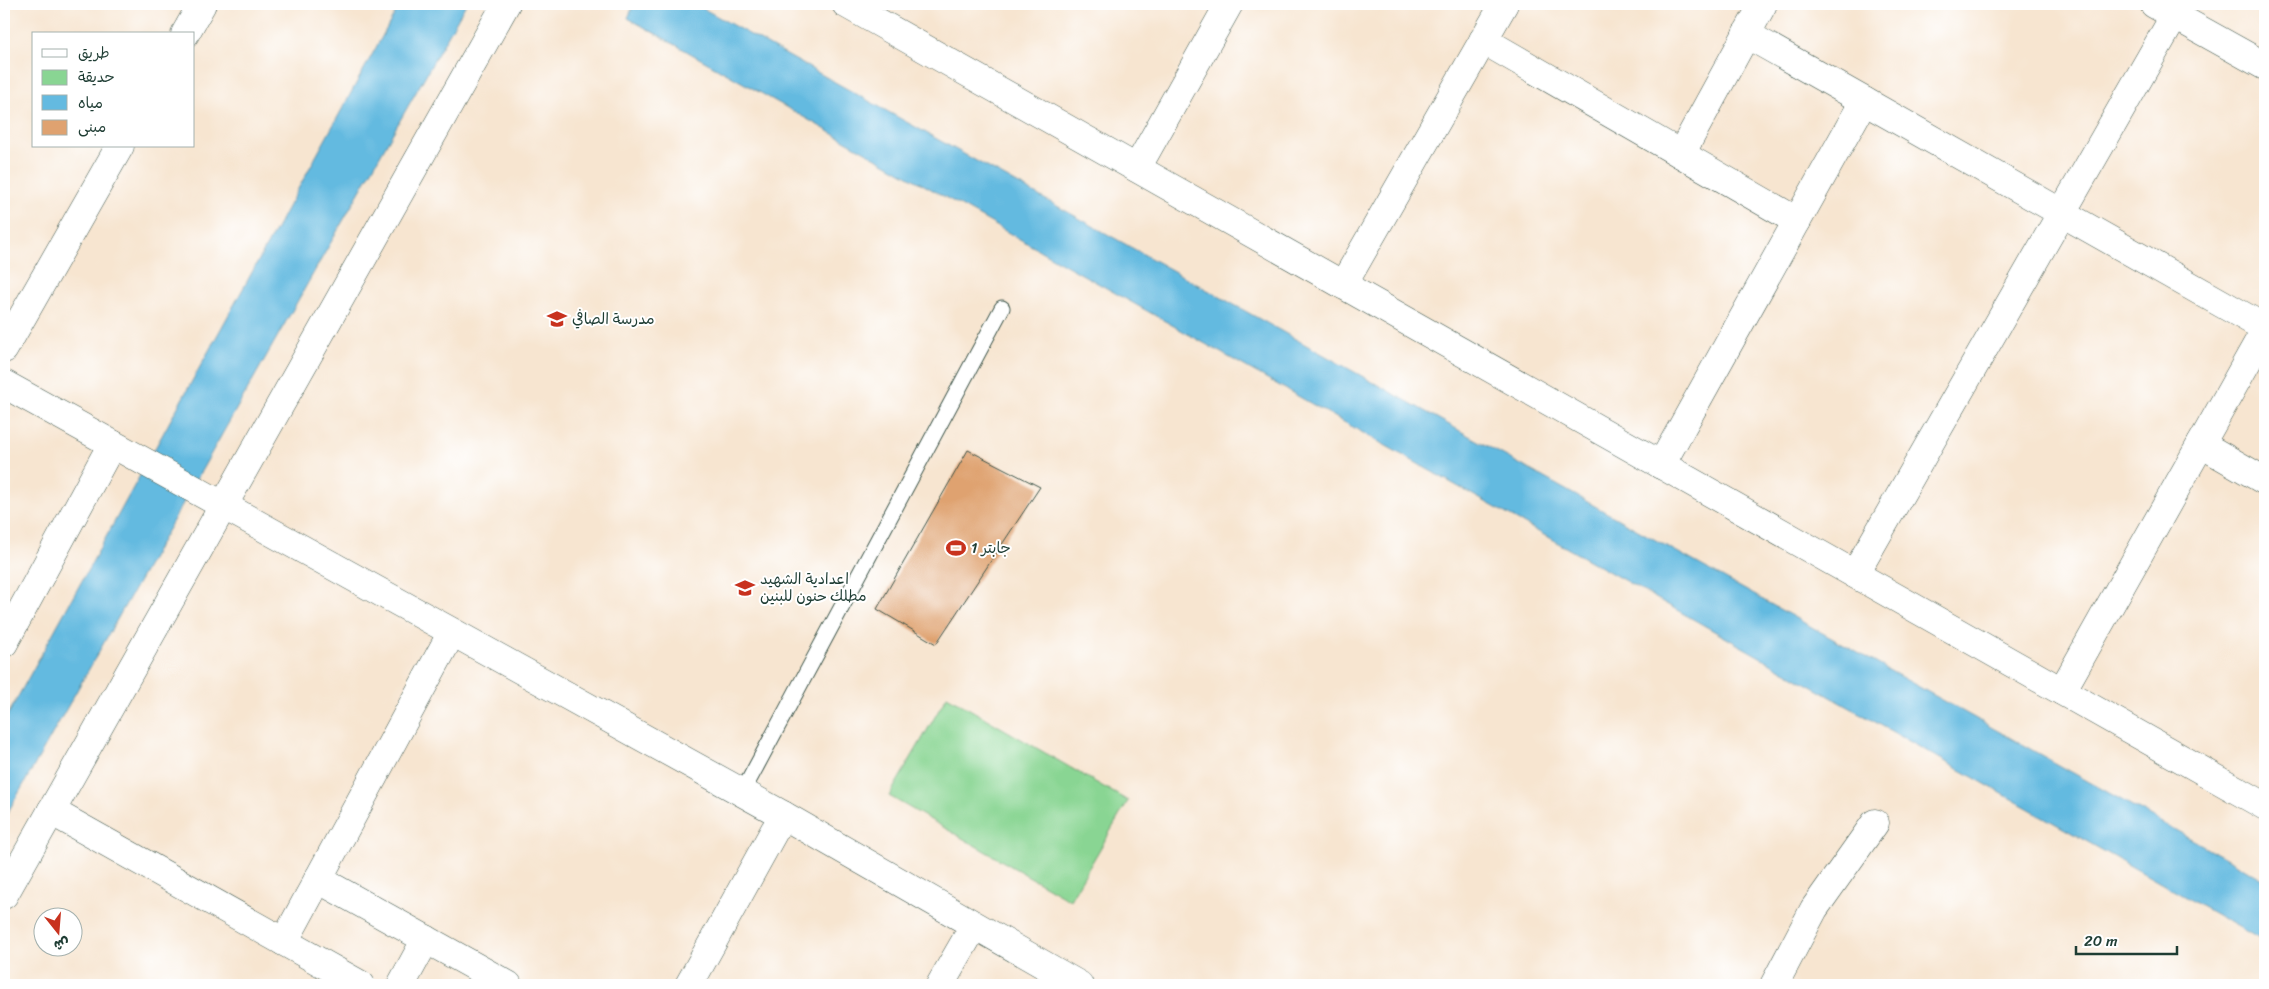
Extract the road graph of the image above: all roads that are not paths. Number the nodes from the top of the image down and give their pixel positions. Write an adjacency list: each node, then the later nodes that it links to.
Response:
1 (202, 4): 8 (street)
2 (506, 4): 27 (street)
3 (846, 4): 15 (street)
4 (1229, 4): 15 (street)
5 (1504, 4): 10 (street)
6 (1763, 4): 9 (street)
7 (2165, 10): 11 (street); 16 (street)
8 (186, 32)
9 (1746, 34): 12 (street); 14 (street)
10 (1483, 40): 14 (street); 18 (street)
11 (2263, 60)
12 (1864, 101): 16 (street); 17 (street)
13 (119, 148): 21 (street)
14 (1681, 154): 17 (street)
15 (1137, 168): 18 (street)
16 (2062, 213): 20 (street); 28 (street)
17 (1797, 221): 25 (street)
18 (1343, 285): 25 (street)
19 (1002, 308): 32 (lane)
20 (2265, 329): 24 (street)
21 (4, 349)
22 (4, 384): 23 (street)
23 (112, 444): 27 (street); 30 (street)
24 (2201, 444): 26 (street); 31 (street)
25 (1661, 465): 28 (street)
26 (2265, 481)
27 (223, 506): 29 (street); 34 (street)
28 (1855, 574): 31 (street)
29 (451, 634): 32 (street); 37 (street)
30 (4, 643)
31 (2062, 691): 33 (street)
32 (742, 793): 35 (street)
33 (2265, 806)
34 (51, 811): 38 (street); 41 (street)
35 (783, 815): 39 (street); 45 (street)
36 (1875, 824): 48 (street)
37 (318, 879): 40 (street); 41 (street)
38 (4, 895)
39 (974, 926): 46 (street); 47 (street)
40 (426, 939): 43 (street); 44 (street)
41 (284, 942): 42 (street)
42 (361, 985)
43 (401, 985)
44 (508, 985)
45 (689, 985)
46 (940, 985)
47 (1079, 985)
48 (1774, 985)

